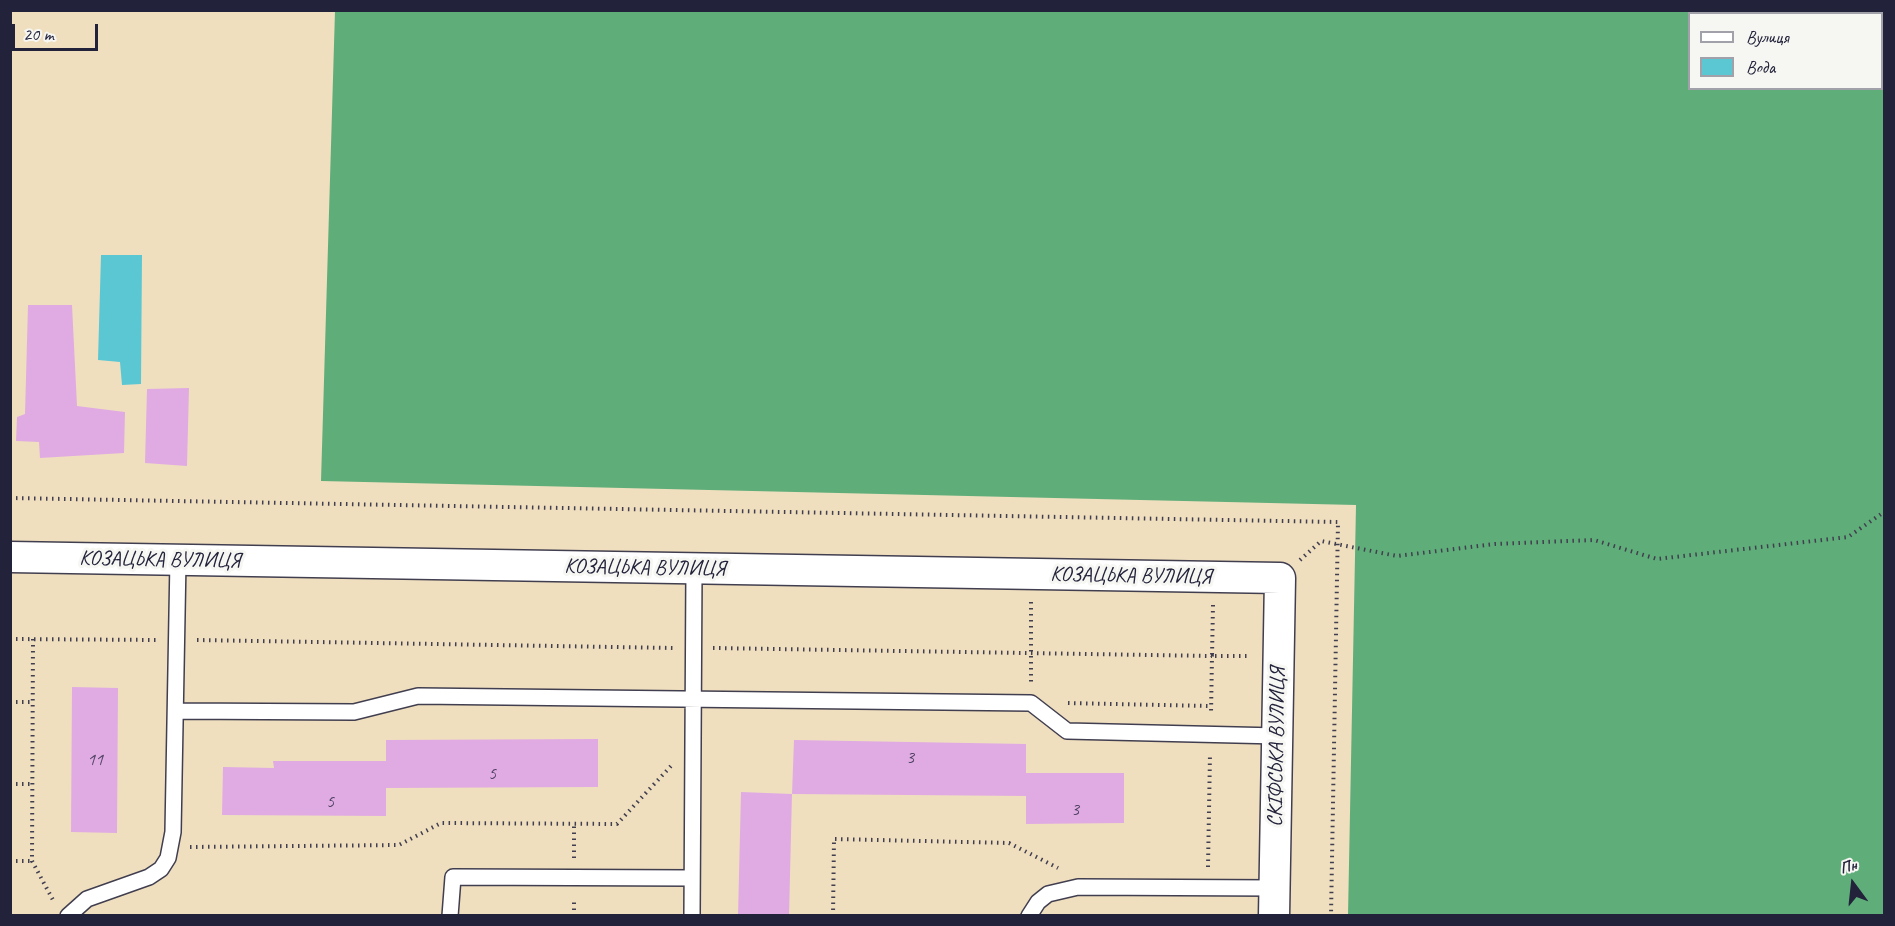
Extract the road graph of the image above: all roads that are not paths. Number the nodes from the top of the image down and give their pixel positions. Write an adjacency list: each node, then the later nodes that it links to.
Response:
1 (10, 558): 2 (street, КОЗАЦЬКА ВУЛИЦЯ)
2 (178, 560): 3 (street, КОЗАЦЬКА ВУЛИЦЯ); 6 (lane)
3 (694, 569): 4 (street, КОЗАЦЬКА ВУЛИЦЯ); 5 (lane)
4 (1280, 578): 7 (street, СКІФСЬКА ВУЛИЦЯ)
5 (693, 698): 6 (lane); 7 (lane); 8 (lane)
6 (176, 711): 10 (lane)
7 (1278, 736): 9 (street, СКІФСЬКА ВУЛИЦЯ)
8 (692, 878): 11 (lane); 12 (lane)
9 (1274, 902): 13 (lane)
10 (63, 911)
11 (450, 915)
12 (692, 915)
13 (1029, 915)

